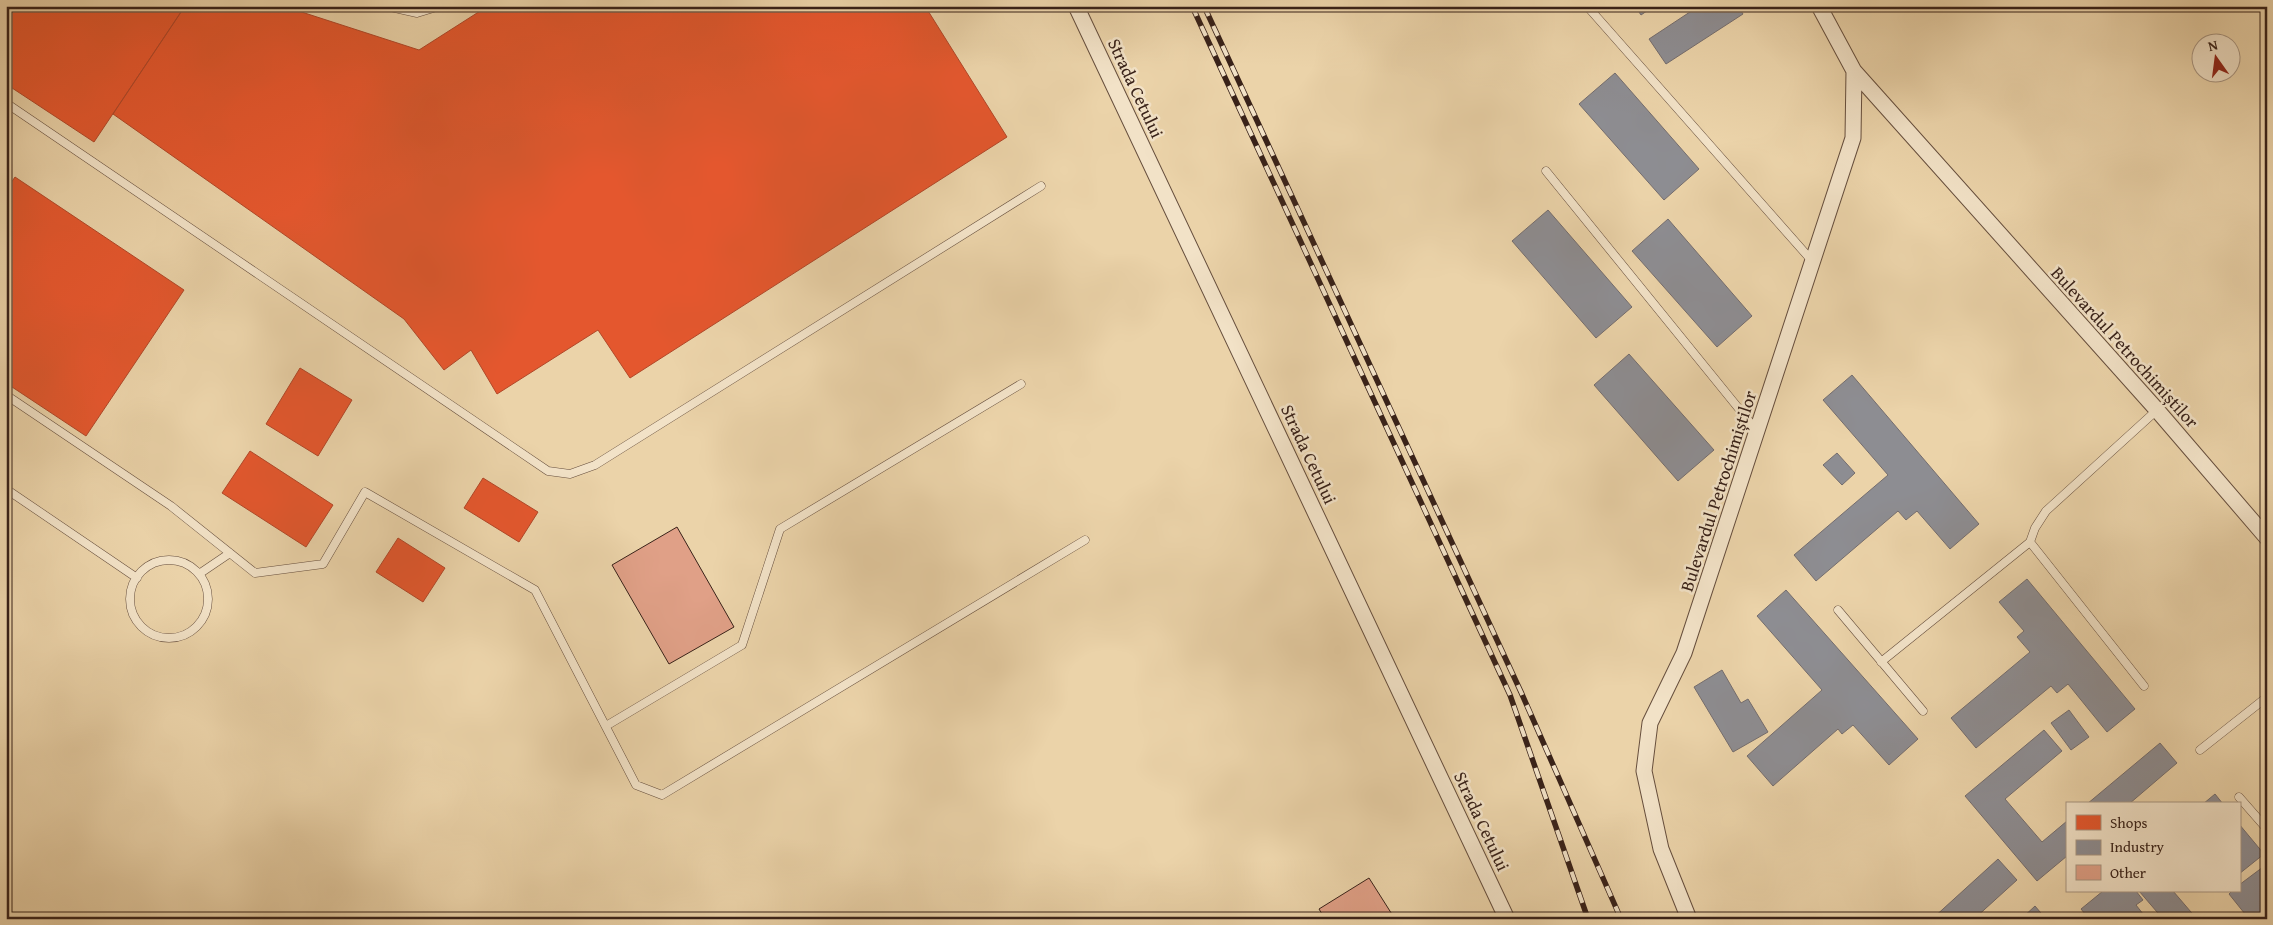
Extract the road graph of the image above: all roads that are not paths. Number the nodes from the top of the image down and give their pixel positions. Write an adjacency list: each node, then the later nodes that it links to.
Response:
1 (386, 6): 2 (lane)
2 (440, 6)
3 (1076, 6): 31 (street, Strada Cetului)
4 (1587, 6): 10 (lane)
5 (1819, 6): 6 (street, Bulevardul Petrochimiștilor)
6 (1854, 71): 10 (street, Bulevardul Petrochimiștilor); 13 (street, Bulevardul Petrochimiștilor)
7 (6, 103): 9 (lane)
8 (1546, 170): 14 (lane)
9 (1041, 186)
10 (1813, 262): 14 (street, Bulevardul Petrochimiștilor)
11 (1021, 384): 27 (lane)
12 (6, 395): 19 (lane)
13 (2157, 410): 16 (street, Bulevardul Petrochimiștilor); 18 (lane)
14 (1757, 431): 32 (street, Bulevardul Petrochimiștilor)
15 (6, 489): 21 (lane)
16 (2267, 538)
17 (1085, 540): 27 (lane)
18 (2030, 542): 23 (lane); 24 (lane)
19 (230, 553): 20 (lane); 27 (lane)
20 (199, 574): 21 (lane); 21 (lane)
21 (136, 578)
22 (1838, 610): 23 (lane)
23 (1881, 662): 26 (lane)
24 (2144, 686)
25 (2267, 697): 28 (lane)
26 (1923, 711)
27 (606, 726)
28 (2200, 750)
29 (2239, 797): 30 (lane)
30 (2267, 829)
31 (1507, 919)
32 (1689, 919)

